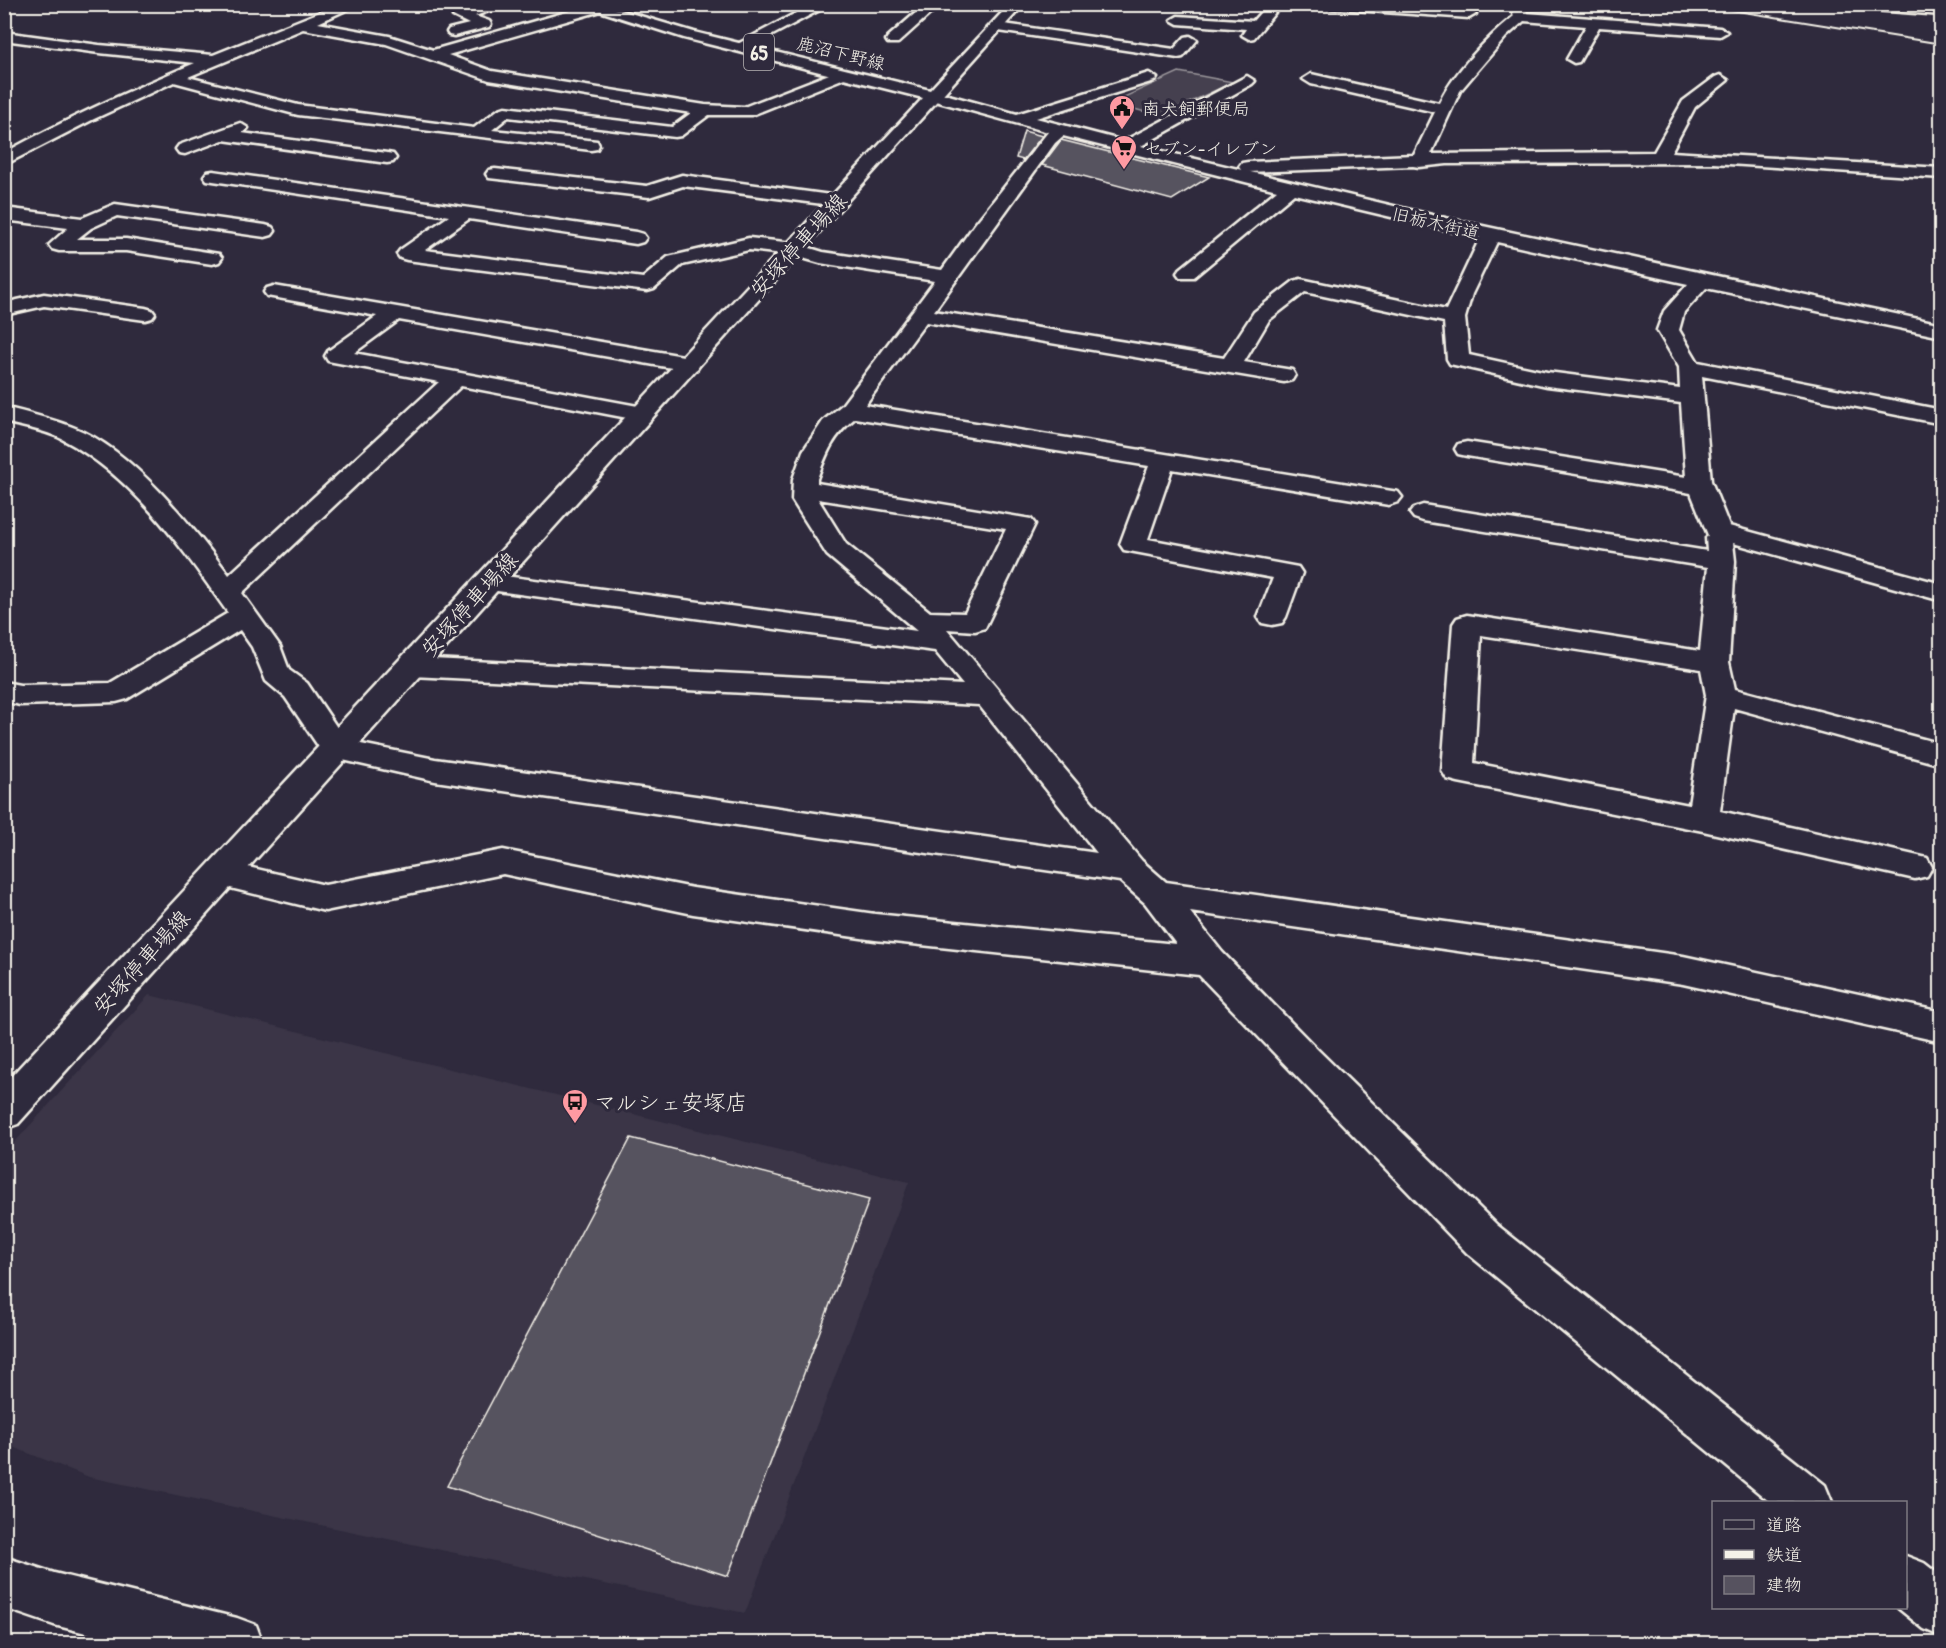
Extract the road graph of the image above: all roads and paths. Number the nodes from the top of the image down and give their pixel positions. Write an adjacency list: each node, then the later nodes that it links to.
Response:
1 (353, 4): 17 (street)
2 (503, 4): 23 (street)
3 (825, 4): 24 (street)
4 (935, 4): 22 (street)
5 (1018, 4): 18 (street)
6 (1276, 4): 15 (street)
7 (1326, 4): 13 (street)
8 (1848, 4): 12 (street)
9 (590, 6): 24 (street, 鹿沼下野線 / 65); 25 (street)
10 (1519, 11): 16 (street); 36 (street)
11 (1636, 11): 14 (street)
12 (1941, 11)
13 (1468, 14)
14 (1656, 15)
15 (1178, 20)
16 (1594, 24): 19 (street); 26 (street)
17 (304, 25): 23 (street); 27 (street)
18 (997, 27): 21 (street); 34 (street)
19 (1719, 32)
20 (4, 36): 27 (street)
21 (1190, 39)
22 (893, 40)
23 (406, 46): 25 (street)
24 (739, 47): 28 (street, 鹿沼下野線 / 65)
25 (433, 55): 37 (street)
26 (1574, 59)
27 (214, 60): 29 (street)
28 (842, 74): 34 (street, 鹿沼下野線 / 65); 37 (street)
29 (175, 78): 35 (street); 47 (street)
30 (1149, 78): 38 (street)
31 (1311, 79): 36 (street)
32 (1720, 80): 45 (street)
33 (1247, 81): 43 (street)
34 (934, 96): 38 (street, 旧栃木街道); 54 (street, 安塚停車場線)
35 (292, 108): 40 (street); 41 (street)
36 (1445, 109): 48 (street)
37 (705, 110): 40 (street)
38 (1017, 119): 39 (street, 旧栃木街道)
39 (1061, 130): 43 (street, 旧栃木街道); 64 (street)
40 (477, 133): 42 (street)
41 (220, 135): 44 (street); 46 (street)
42 (610, 147)
43 (1126, 147): 49 (street, 旧栃木街道)
44 (185, 149)
45 (1665, 157): 48 (street); 50 (street)
46 (387, 158)
47 (4, 160)
48 (1419, 162): 49 (street)
49 (1212, 170): 53 (street, 旧栃木街道)
50 (1941, 173)
51 (495, 174): 54 (street)
52 (213, 176): 55 (street)
53 (1290, 188): 59 (street, 旧栃木街道); 63 (street)
54 (838, 201): 61 (street, 安塚停車場線)
55 (466, 213): 60 (street); 61 (street)
56 (4, 214): 57 (street)
57 (84, 224): 58 (street); 62 (street)
58 (265, 231)
59 (1491, 235): 65 (street, 旧栃木街道); 71 (street)
60 (636, 238)
61 (794, 249): 64 (street); 73 (street, 安塚停車場線)
62 (212, 258)
63 (1187, 273)
64 (947, 277): 70 (street)
65 (1701, 281): 72 (street, 旧栃木街道); 75 (street)
66 (274, 292): 69 (street)
67 (4, 309): 68 (street)
68 (145, 314)
69 (394, 314): 73 (street); 77 (street)
70 (921, 315): 74 (street); 79 (street)
71 (1454, 318): 74 (street); 78 (street)
72 (1941, 331)
73 (689, 364): 81 (street, 安塚停車場線)
74 (1230, 366): 76 (street)
75 (1690, 367): 78 (street); 82 (street)
76 (1284, 375)
77 (456, 378): 81 (street); 93 (street)
78 (1692, 397): 85 (street)
79 (850, 410): 84 (street); 86 (street)
80 (4, 414): 93 (street)
81 (643, 414): 91 (street, 安塚停車場線)
82 (1941, 417)
83 (1467, 448): 85 (street)
84 (1163, 460): 87 (street); 94 (street)
85 (1701, 487): 89 (street)
86 (805, 489): 95 (street); 95 (street)
87 (1389, 496)
88 (1423, 513): 90 (street)
89 (1718, 531): 90 (street); 92 (street)
90 (1722, 561): 97 (street)
91 (490, 582): 96 (street); 98 (street, 安塚停車場線)
92 (1941, 593)
93 (236, 604): 99 (street); 102 (street)
94 (1272, 617)
95 (923, 620): 96 (street)
96 (944, 643): 101 (street)
97 (1714, 662): 100 (street); 104 (street)
98 (412, 667): 101 (street); 102 (street, 安塚停車場線)
99 (4, 691)
100 (1721, 695): 103 (street); 104 (street)
101 (986, 696): 106 (street)
102 (336, 749): 106 (street); 107 (street, 安塚停車場線)
103 (1941, 755)
104 (1702, 819): 105 (street)
105 (1915, 867)
106 (1130, 870): 108 (street)
107 (222, 874): 109 (street); 111 (street, 安塚停車場線)
108 (1157, 894): 109 (street); 110 (street)
109 (1209, 962): 112 (street)
110 (1941, 1027)
111 (4, 1112)
112 (1806, 1501)
113 (4, 1582): 116 (street)
114 (1907, 1583): 115 (street)
115 (1941, 1611)
116 (237, 1644)

